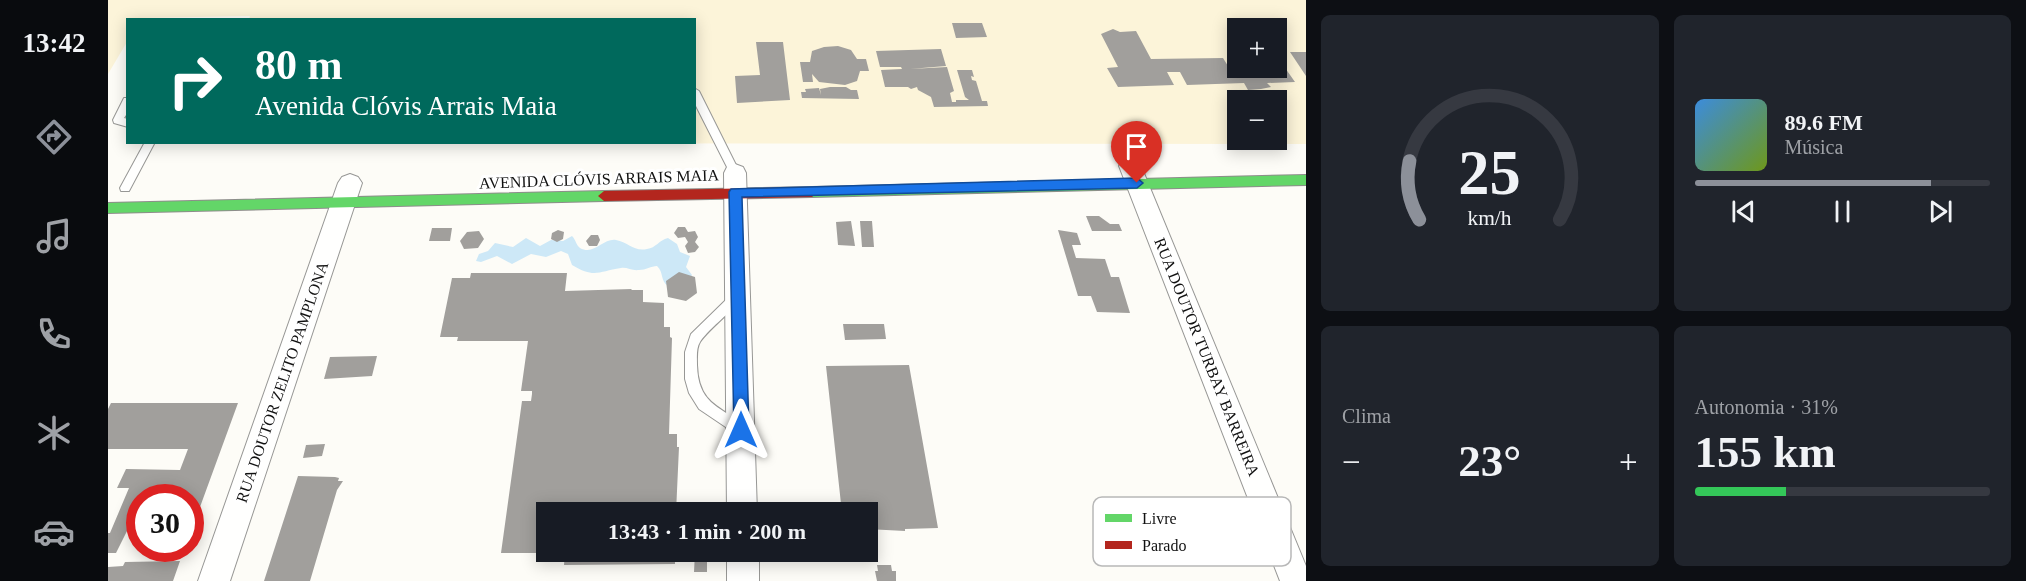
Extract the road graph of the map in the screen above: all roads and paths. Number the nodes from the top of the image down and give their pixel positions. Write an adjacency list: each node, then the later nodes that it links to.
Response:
1 (126, 104): 3 (lane)
2 (700, 112): 6 (lane)
3 (126, 122)
4 (149, 144): 8 (lane)
5 (1132, 170): 6 (main road, AVENIDA CLÓVIS ARRAIS MAIA); 7 (main road, AVENIDA CLÓVIS ARRAIS MAIA); 14 (street, RUA DOUTOR TURBAY BARREIRA)
6 (735, 178): 9 (main road, AVENIDA CLÓVIS ARRAIS MAIA); 12 (street)
7 (1306, 180)
8 (130, 188): 10 (main road)
9 (348, 188): 11 (main road, AVENIDA CLÓVIS ARRAIS MAIA); 18 (street, RUA DOUTOR ZELITO PAMPLONA)
10 (108, 189)
11 (108, 208)
12 (739, 295): 13 (street); 13 (lane)
13 (741, 430): 15 (street)
14 (1262, 497)
15 (742, 502)
16 (743, 562): 19 (street)
17 (1290, 566): 20 (street, RUA DOUTOR TURBAY BARREIRA)
18 (214, 581)
19 (743, 581)
20 (1296, 581)

